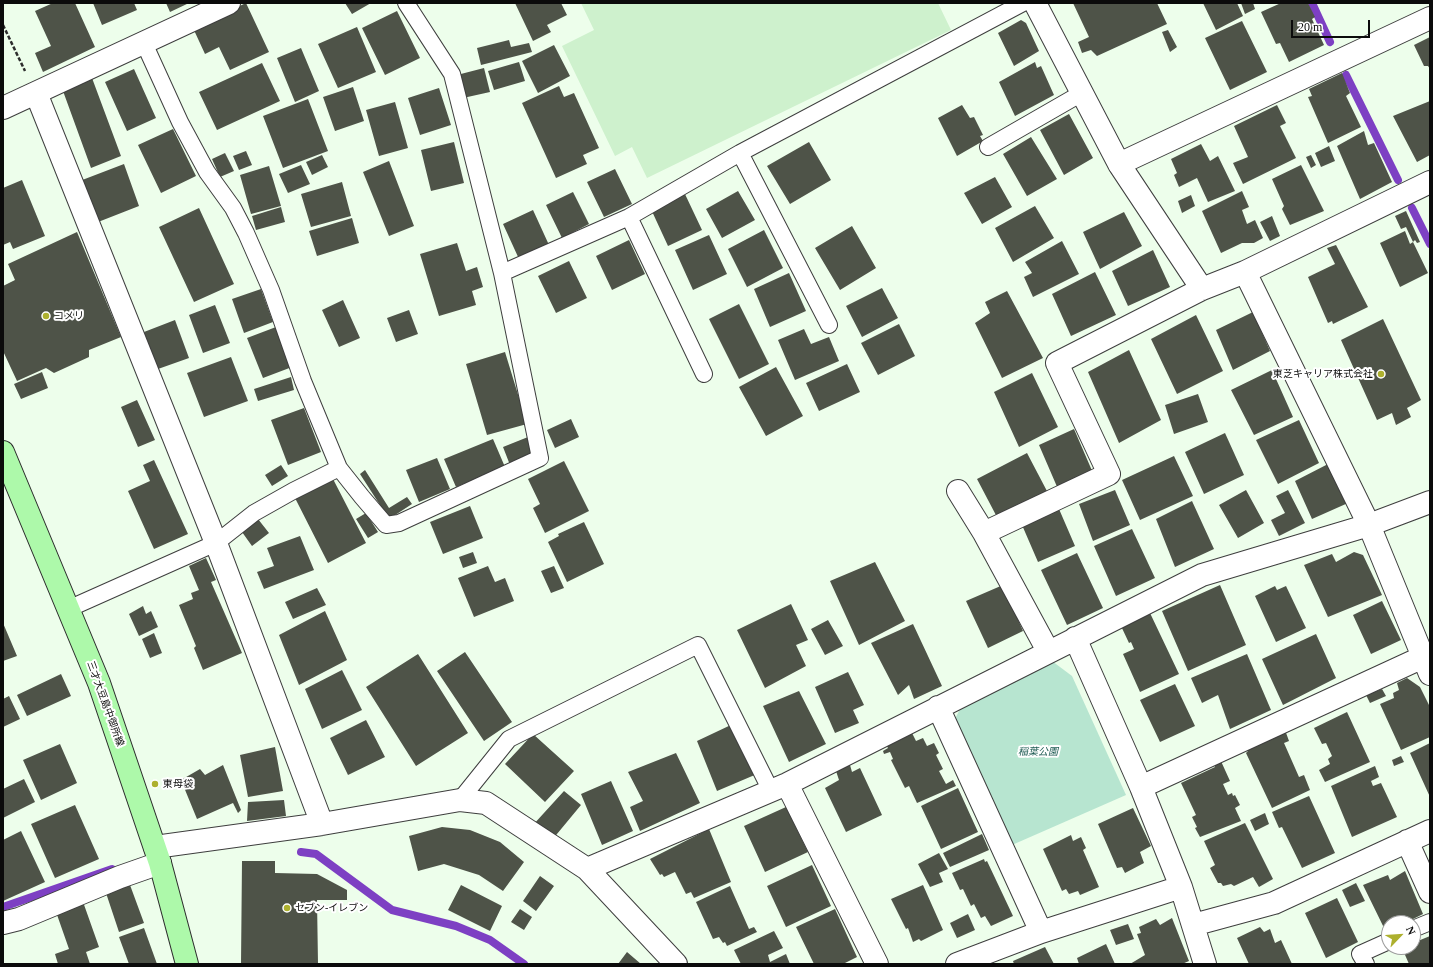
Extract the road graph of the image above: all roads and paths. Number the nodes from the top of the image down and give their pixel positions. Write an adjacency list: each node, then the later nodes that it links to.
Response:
1 (229, 3): 7 (street)
2 (406, 3): 17 (lane)
3 (1023, 3): 12 (lane)
4 (1035, 3): 9 (street)
5 (1430, 18): 13 (street)
6 (3, 25): 8 (path)
7 (144, 43): 8 (street); 22 (lane)
8 (36, 93): 10 (street); 27 (street)
9 (1082, 93): 11 (lane); 13 (street)
10 (3, 108)
11 (988, 147)
12 (740, 153): 15 (lane); 19 (lane)
13 (1119, 164): 18 (street)
14 (1430, 182): 16 (street)
15 (629, 217): 17 (lane); 20 (lane)
16 (1245, 272): 18 (street); 25 (street)
17 (502, 273): 22 (lane)
18 (1202, 289): 26 (street)
19 (829, 325)
20 (704, 374)
21 (3, 452): 28 (main road, 三才大豆島中御所線)
22 (339, 468): 27 (lane)
23 (958, 491): 26 (street)
24 (1430, 502): 25 (street)
25 (1369, 525): 29 (street); 31 (street)
26 (984, 533): 30 (street)
27 (216, 543): 28 (lane); 36 (street)
28 (68, 609): 39 (main road, 三才大豆島中御所線)
29 (1075, 638): 30 (street); 34 (street)
30 (1048, 651): 32 (street)
31 (1427, 666): 34 (street)
32 (938, 707): 33 (street); 45 (street)
33 (779, 787): 35 (lane); 40 (street); 49 (street)
34 (1141, 787): 41 (street)
35 (460, 800): 36 (street); 40 (street)
36 (322, 824): 39 (street)
37 (1430, 831): 38 (street)
38 (1407, 842): 42 (street); 44 (street)
39 (157, 855): 43 (street); 47 (main road, 三才大豆島中御所線)
40 (587, 869): 48 (street)
41 (1180, 887): 44 (street); 45 (street)
42 (1430, 892)
43 (3, 923)
44 (1193, 925): 51 (street)
45 (1041, 932): 50 (street)
46 (1381, 944): 52 (lane)
47 (187, 964)
48 (676, 964)
49 (877, 964)
50 (957, 964)
51 (1205, 964)
52 (1366, 964)

